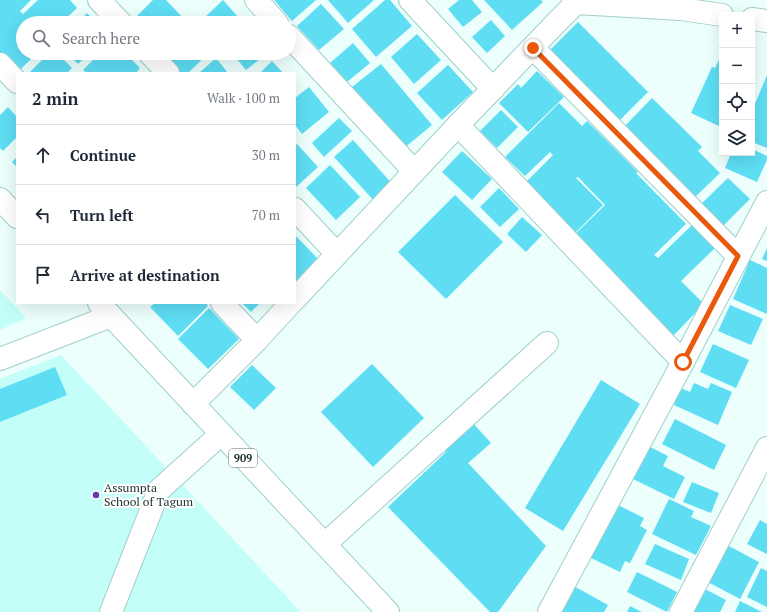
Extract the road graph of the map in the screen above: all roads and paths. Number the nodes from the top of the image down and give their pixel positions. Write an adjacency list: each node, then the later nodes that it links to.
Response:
1 (99, 0): 6 (main road)
2 (256, 0): 7 (main road)
3 (410, 0): 16 (main road)
4 (575, 2): 5 (main road); 11 (main road)
5 (719, 15)
6 (114, 16)
7 (271, 16)
8 (755, 19): 9 (main road)
9 (767, 21)
10 (296, 44): 18 (main road)
11 (533, 48): 16 (main road); 24 (main road)
12 (156, 60): 14 (main road)
13 (0, 64): 15 (main road)
14 (167, 72)
15 (16, 81)
16 (493, 89): 17 (main road)
17 (458, 125): 18 (main road); 32 (main road)
18 (414, 171): 23 (main road)
19 (0, 199): 22 (main road)
20 (767, 202): 24 (main road)
21 (296, 210): 23 (main road)
22 (16, 216)
23 (337, 254): 25 (main road)
24 (738, 256): 32 (main road)
25 (296, 298)
26 (223, 304): 29 (main road)
27 (290, 304): 29 (main road)
28 (105, 310): 31 (main road); 33 (main road, 909)
29 (257, 340): 33 (main road)
30 (547, 343): 36 (main road)
31 (0, 359)
32 (683, 362): 39 (main road)
33 (193, 404): 34 (main road, 909)
34 (221, 434): 36 (main road, 909); 37 (main road)
35 (767, 448): 40 (main road)
36 (325, 544): 38 (main road, 909)
37 (111, 612)
38 (388, 612)
39 (549, 612)
40 (681, 612)

